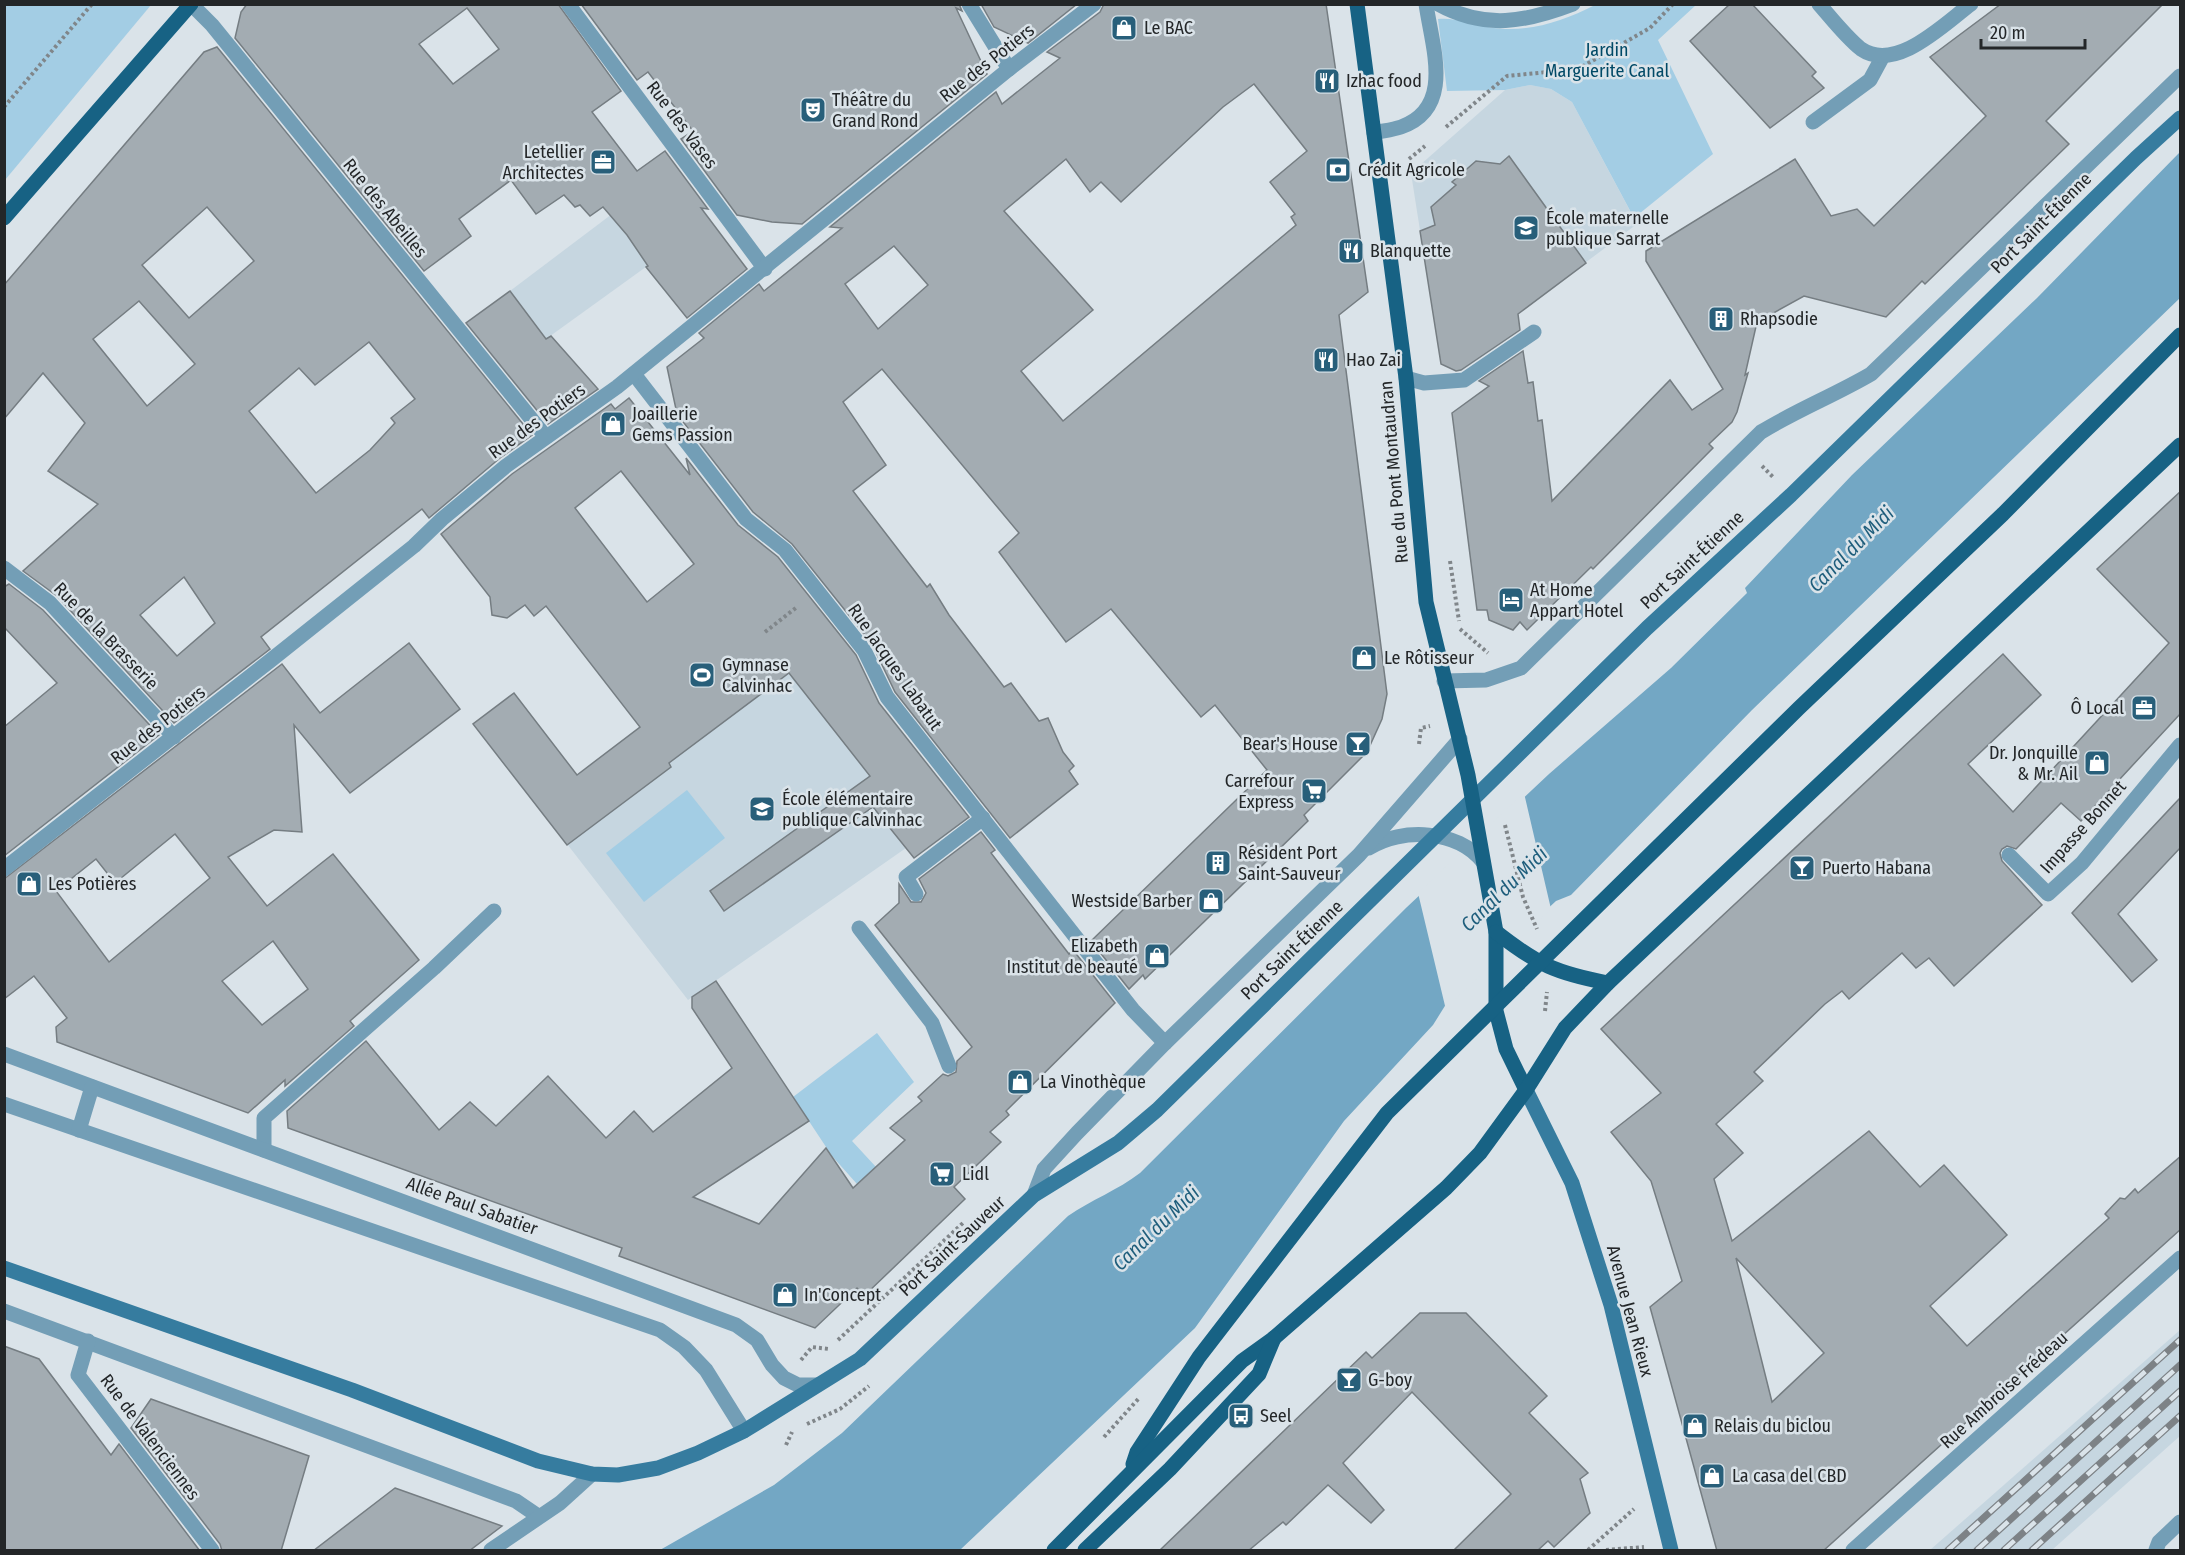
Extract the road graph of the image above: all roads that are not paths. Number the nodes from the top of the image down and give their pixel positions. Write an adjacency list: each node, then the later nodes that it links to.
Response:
1 (191, 4): 17 (main road); 23 (street, Rue des Abeilles)
2 (568, 4): 18 (street, Rue des Vases)
3 (969, 4): 12 (street)
4 (1094, 4): 12 (street, Rue des Potiers)
5 (1357, 4): 16 (main road, Rue du Pont Montaudran)
6 (1426, 4): 16 (street)
7 (1438, 4): 8 (street)
8 (1573, 4)
9 (1819, 4): 11 (street)
10 (1971, 4): 11 (street)
11 (1883, 56): 15 (street)
12 (1009, 69): 18 (street, Rue des Potiers)
13 (2181, 76): 26 (street, Port Saint-Étienne)
14 (2181, 118): 48 (main road, Port Saint-Étienne)
15 (1813, 122)
16 (1374, 133): 22 (main road, Rue du Pont Montaudran)
17 (4, 218)
18 (765, 268): 21 (street, Rue des Potiers)
19 (1534, 332): 22 (street)
20 (2181, 335): 56 (main road)
21 (634, 374): 23 (street, Rue des Potiers); 30 (street, Rue Jacques Labatut)
22 (1406, 378): 26 (main road, Rue du Pont Montaudran)
23 (546, 437): 27 (street, Rue des Potiers)
24 (2181, 445): 39 (main road)
25 (4, 568): 27 (street, Rue de la Brasserie)
26 (1444, 681): 28 (main road, Rue du Pont Montaudran)
27 (174, 737): 34 (street, Rue des Potiers)
28 (1460, 739): 31 (street, Port Saint-Sauveur); 33 (main road, Rue du Pont Montaudran)
29 (2181, 745): 32 (street, Impasse Bonnet)
30 (983, 818): 35 (street); 40 (street, Rue Jacques Labatut)
31 (1359, 855): 33 (street, Port Saint-Sauveur); 40 (street, Port Saint-Sauveur)
32 (2009, 855)
33 (1484, 862): 38 (main road, Rue du Pont Montaudran)
34 (4, 869)
35 (916, 894)
36 (494, 911): 47 (street)
37 (859, 928): 42 (street)
38 (1496, 932): 39 (main road); 44 (main road, Rue du Pont Montaudran)
39 (1608, 983): 44 (main road)
40 (1165, 1043): 48 (street, Port Saint-Sauveur)
41 (4, 1054): 43 (street, Allée Paul Sabatier)
42 (949, 1066)
43 (92, 1087): 46 (street); 47 (street, Allée Paul Sabatier)
44 (1526, 1090): 52 (main road); 60 (main road, Avenue Jean Rieux)
45 (4, 1104): 46 (street)
46 (79, 1130): 55 (street)
47 (264, 1150): 54 (street, Allée Paul Sabatier)
48 (1034, 1195): 54 (main road, Port Saint-Sauveur)
49 (2181, 1258): 65 (street, Rue Ambroise Frédeau)
50 (4, 1268): 57 (main road)
51 (4, 1311): 53 (street)
52 (1274, 1338): 56 (main road); 64 (main road)
53 (88, 1341): 58 (street); 61 (street, Rue de Valenciennes)
54 (817, 1385): 55 (main road, Port Saint-Sauveur)
55 (744, 1431): 57 (main road, Port Saint-Sauveur)
56 (1131, 1471): 63 (main road)
57 (592, 1474): 58 (street)
58 (538, 1516): 62 (street)
59 (2181, 1522): 66 (street)
60 (1670, 1547)
61 (212, 1551)
62 (491, 1551)
63 (1054, 1551)
64 (1085, 1551)
65 (1852, 1551)
66 (2156, 1551)

